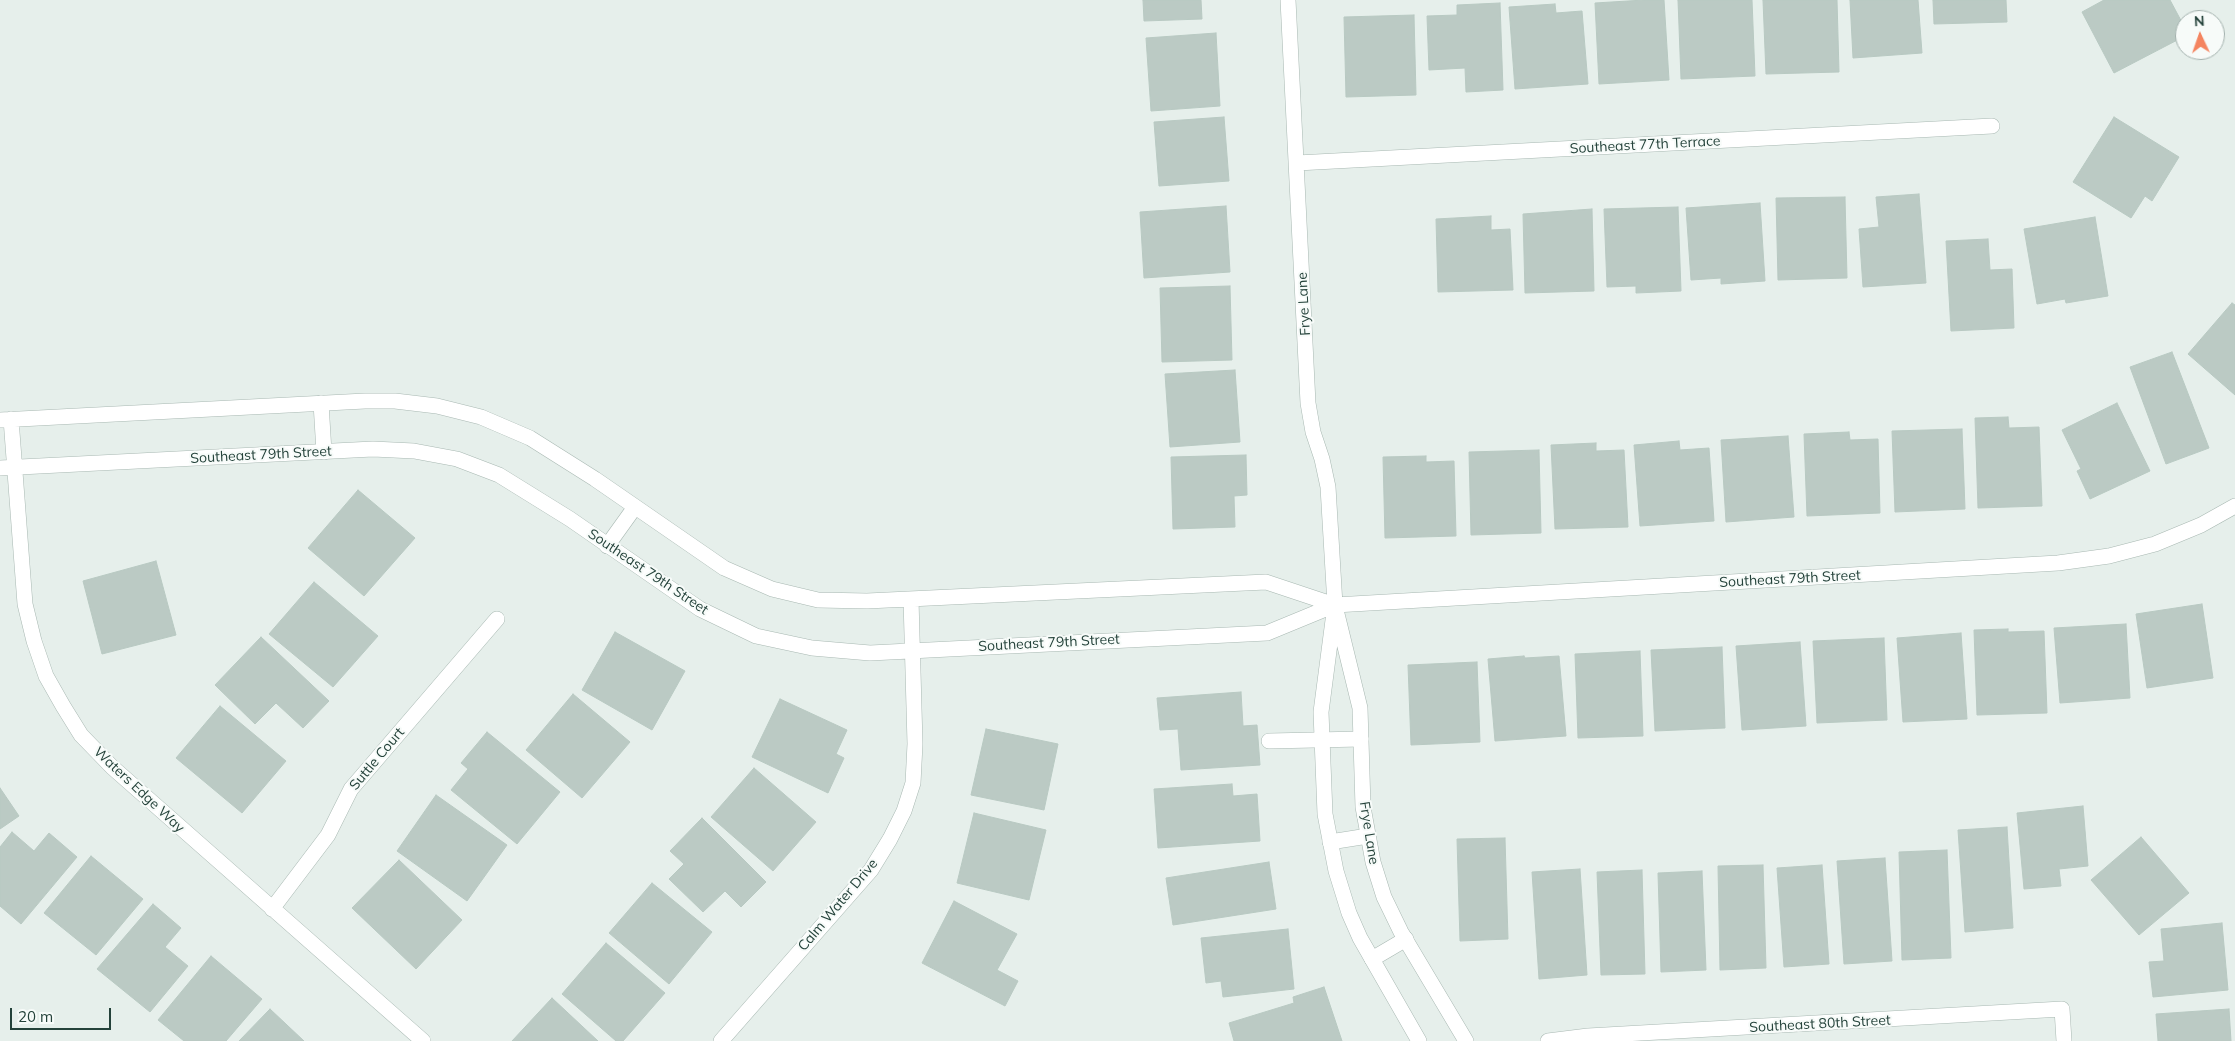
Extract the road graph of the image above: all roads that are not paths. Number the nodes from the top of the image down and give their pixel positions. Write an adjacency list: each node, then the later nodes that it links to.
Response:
1 (1288, 0): 3 (street, Frye Lane)
2 (1992, 126): 3 (street, Southeast 77th Terrace)
3 (1297, 163): 12 (street, Frye Lane)
4 (321, 404): 5 (street, Southeast 79th Street); 6 (street); 9 (street, Southeast 79th Street)
5 (5, 419): 7 (street, Waters Edge Way)
6 (324, 452): 7 (street, Southeast 79th Street); 10 (street, Southeast 79th Street)
7 (7, 468): 20 (street, Waters Edge Way)
8 (2235, 506): 12 (street, Southeast 79th Street)
9 (635, 507): 10 (street); 11 (street, Southeast 79th Street)
10 (607, 546): 14 (street, Southeast 79th Street)
11 (911, 599): 12 (street, Southeast 79th Street); 14 (street, Calm Water Drive)
12 (1334, 605): 14 (street, Southeast 79th Street); 15 (street, Frye Lane); 16 (street, Frye Lane)
13 (497, 619): 20 (street, Suttle Court)
14 (913, 649): 24 (street, Calm Water Drive)
15 (1361, 739): 16 (street); 18 (street, Frye Lane)
16 (1322, 740): 17 (street); 19 (street, Frye Lane)
17 (1269, 741)
18 (1368, 836): 19 (street); 21 (street, Frye Lane)
19 (1330, 842): 22 (street, Frye Lane)
20 (272, 909): 23 (street, Waters Edge Way)
21 (1406, 939): 22 (street); 26 (street, Frye Lane)
22 (1372, 959): 25 (street, Frye Lane)
23 (423, 1041)
24 (721, 1041)
25 (1419, 1041)
26 (1466, 1041)
27 (1548, 1041): 28 (street, Southeast 80th Street)
28 (2064, 1041)

